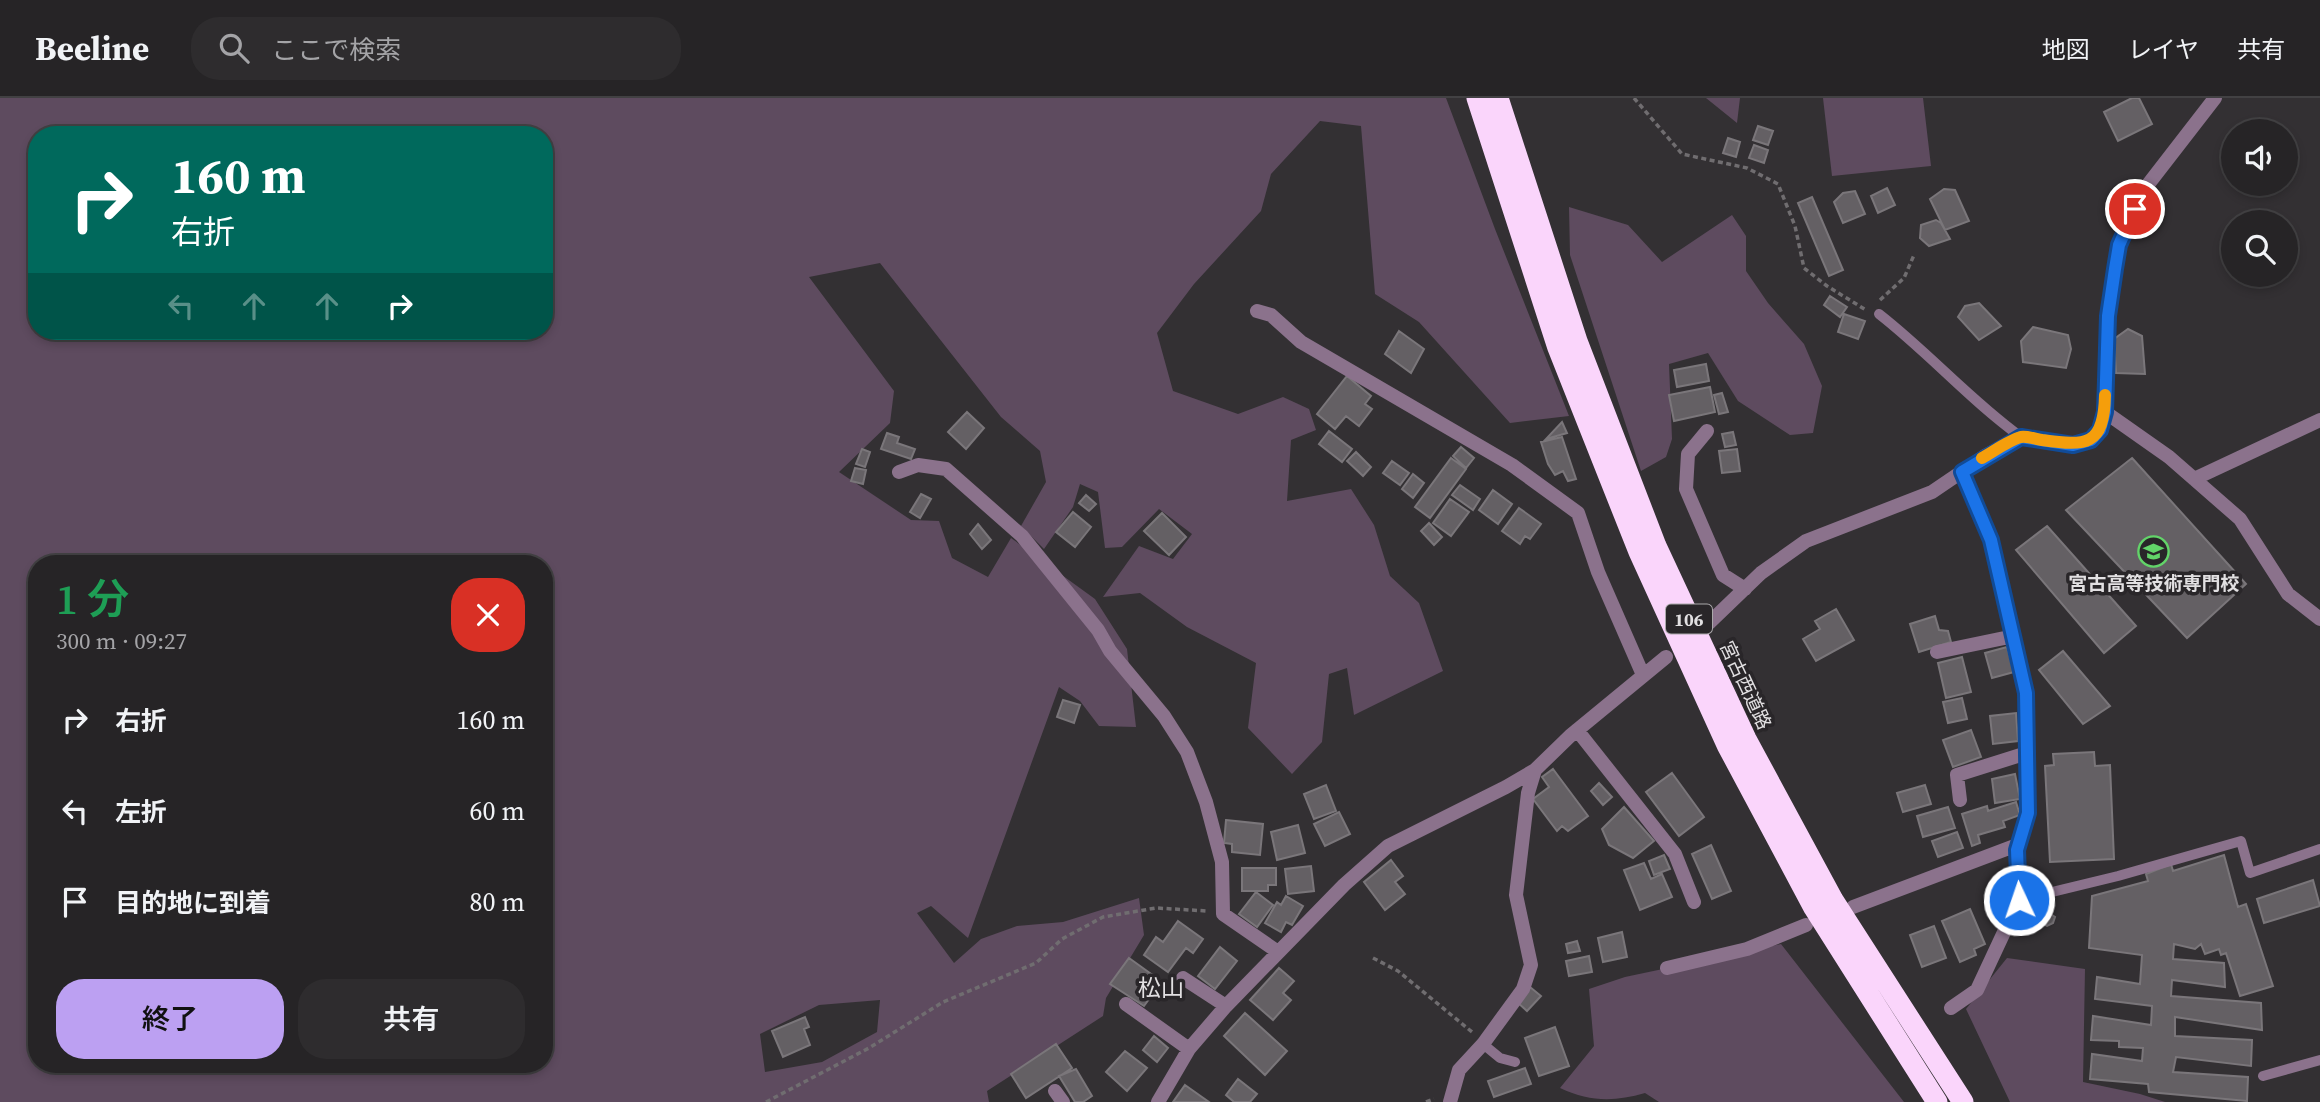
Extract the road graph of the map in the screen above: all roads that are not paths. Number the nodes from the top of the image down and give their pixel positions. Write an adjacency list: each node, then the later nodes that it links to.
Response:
1 (1477, 98): 43 (highway, 106)
2 (1498, 98): 44 (highway, 宮古西道路 / 106)
3 (2215, 98): 6 (street)
4 (1257, 311): 19 (street)
5 (1879, 314): 9 (lane)
6 (2105, 412): 9 (street); 12 (street)
7 (2320, 420): 12 (street)
8 (1707, 430): 13 (street)
9 (2021, 437): 11 (street)
10 (899, 472): 30 (street)
11 (1962, 472): 13 (street); 16 (street)
12 (2194, 479): 14 (street)
13 (1745, 589): 15 (street)
14 (2320, 619)
15 (1709, 623)
16 (2014, 636): 17 (street); 21 (street)
17 (1937, 652)
18 (1667, 656): 19 (street)
19 (1643, 675): 20 (street)
20 (1577, 730): 22 (street); 27 (street)
21 (2027, 753): 23 (street); 24 (street)
22 (1535, 770): 30 (street); 36 (street)
23 (1960, 800)
24 (2018, 845): 26 (street); 28 (street)
25 (2320, 849): 26 (lane)
26 (2019, 900): 35 (street)
27 (1694, 902)
28 (1853, 908)
29 (1806, 925): 31 (street)
30 (1278, 952): 34 (street)
31 (1667, 968)
32 (1183, 978): 34 (street)
33 (1126, 1004): 37 (street)
34 (1226, 1006): 37 (street)
35 (1951, 1008)
36 (1483, 1044): 39 (lane); 42 (street)
37 (1189, 1049): 41 (street)
38 (2320, 1060): 40 (lane)
39 (1515, 1062)
40 (2263, 1076)
41 (1158, 1102)
42 (1450, 1102)
43 (1937, 1102)
44 (1963, 1102)

